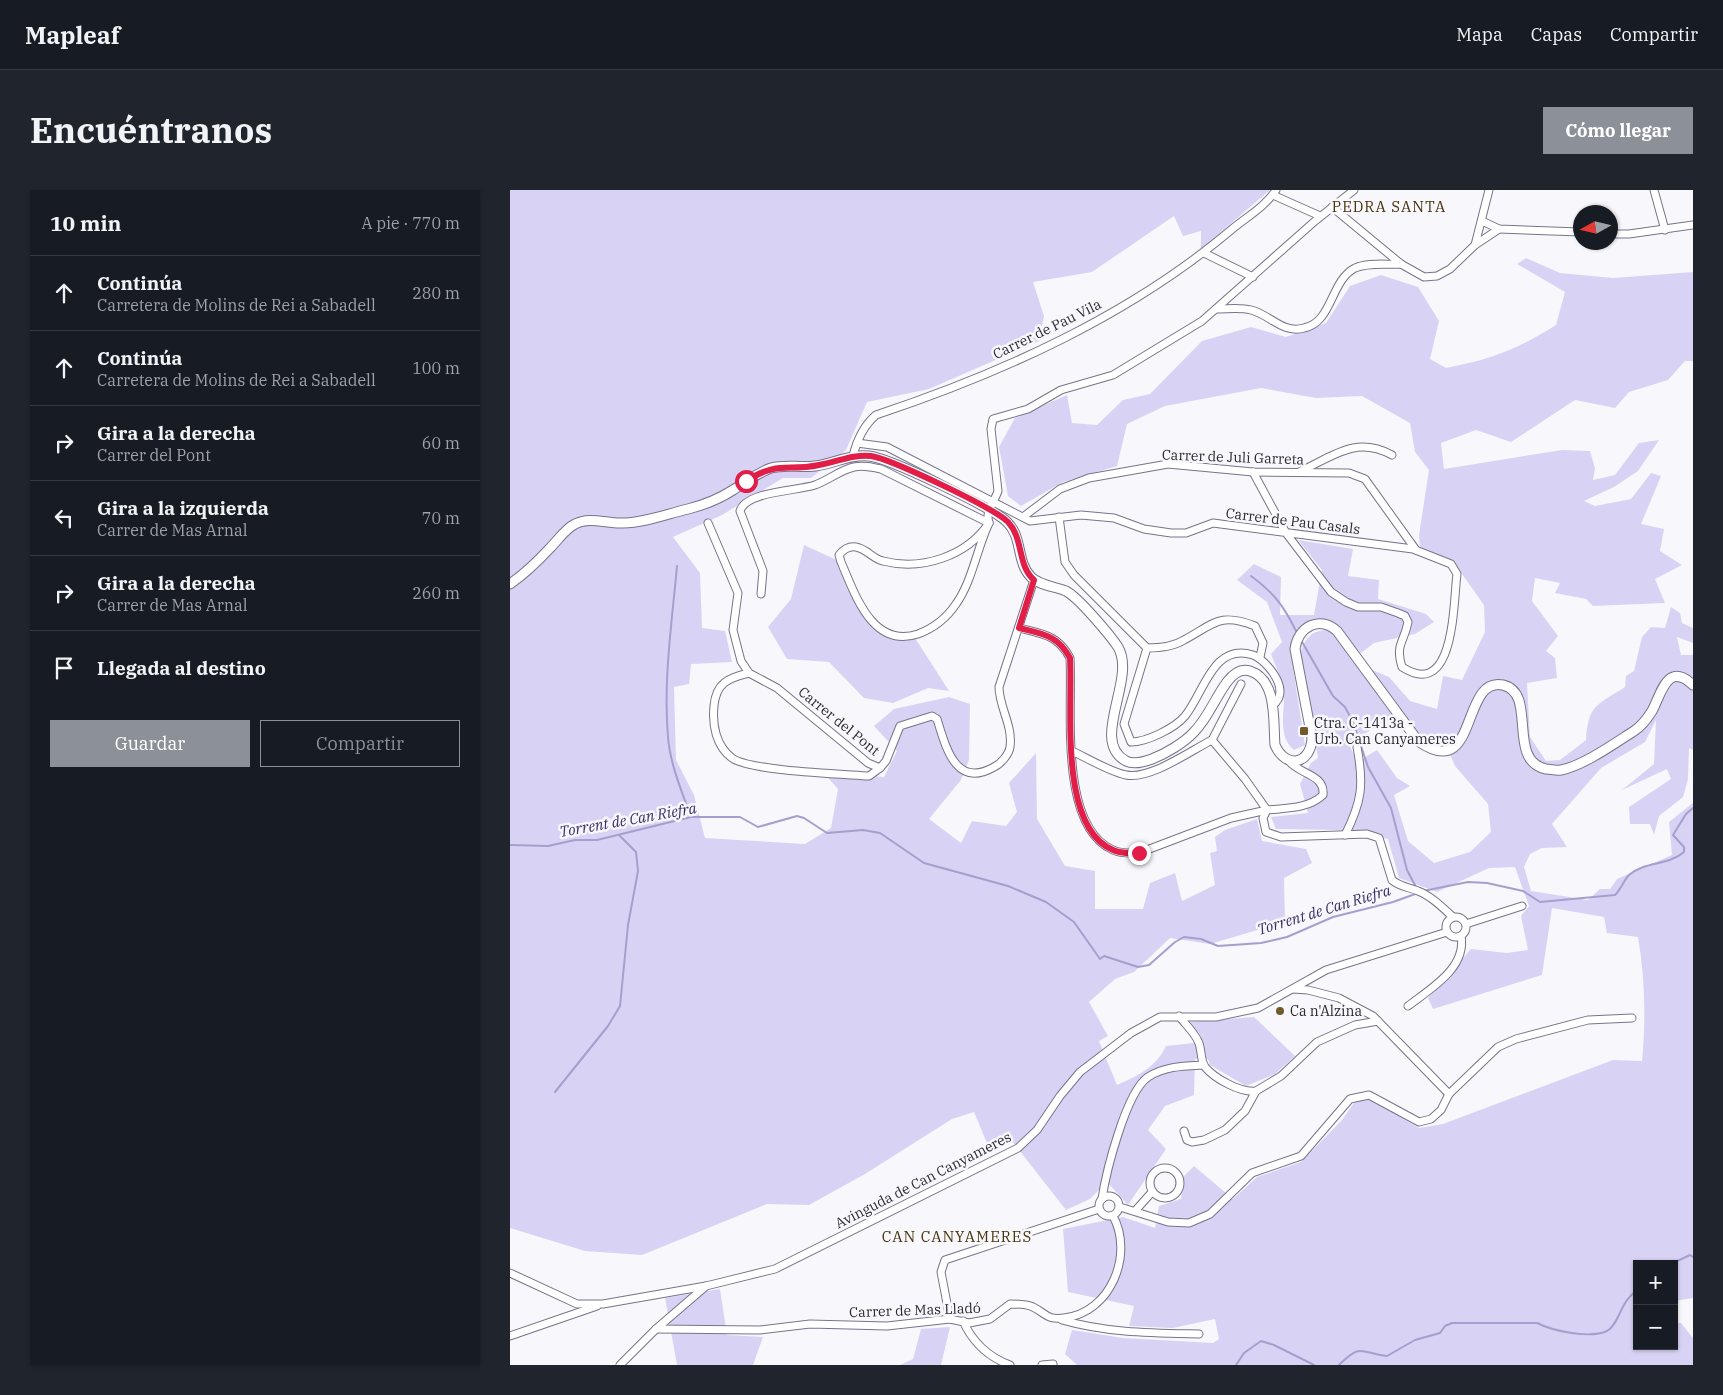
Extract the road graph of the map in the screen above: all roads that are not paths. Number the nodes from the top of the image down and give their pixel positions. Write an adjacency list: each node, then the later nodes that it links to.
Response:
1 (1354, 190): 5 (street)
2 (1488, 190): 7 (street)
3 (1654, 190): 10 (street)
4 (1274, 192): 6 (street); 14 (street, Carrer de Pau Vila)
5 (1332, 207): 6 (street); 15 (street)
6 (1320, 216): 16 (street)
7 (1482, 221): 9 (street); 13 (street)
8 (1693, 225): 10 (street)
9 (1499, 228): 11 (street); 13 (street)
10 (1665, 230): 12 (street)
11 (1573, 232)
12 (1618, 234)
13 (1475, 245): 15 (street)
14 (1204, 253): 16 (street); 18 (street, Carrer de Pau Vila)
15 (1401, 264): 17 (street)
16 (1253, 277): 17 (street)
17 (1216, 309): 23 (street)
18 (856, 443): 20 (street, Carrer de Pau Vila); 23 (street, Carrer de Pau Casals)
19 (1392, 455): 22 (street)
20 (854, 456): 25 (main road); 34 (main road)
21 (1253, 472): 22 (street, Carrer de Juli Garreta); 26 (street, Carrer de Juli Garreta); 31 (street)
22 (1299, 473): 32 (street, Carrer de Juli Garreta)
23 (995, 501): 24 (street, Carrer de Pau Casals); 25 (street)
24 (1007, 508): 26 (street, Carrer de Pau Casals); 28 (street)
25 (988, 509): 28 (main road); 30 (street)
26 (1023, 517): 27 (street, Carrer de Pau Casals)
27 (1059, 517): 31 (street, Carrer de Pau Casals); 37 (street)
28 (1003, 518): 30 (street); 33 (main road)
29 (708, 523): 39 (street)
30 (989, 523): 30 (street); 35 (street)
31 (1286, 533): 32 (street, Carrer de Pau Casals); 32 (street, Carrer de Pau Casals)
32 (1416, 550)
33 (1034, 580): 36 (street, Carrer del Pont); 42 (main road)
34 (510, 584)
35 (761, 594)
36 (1019, 628): 45 (street); 48 (street, Carrer del Pont)
37 (1147, 648): 38 (street); 38 (street)
38 (1260, 658): 42 (street)
39 (749, 673): 48 (street, Carrer del Pont); 48 (street)
40 (1242, 684): 43 (street)
41 (1693, 685): 46 (main road)
42 (1272, 706): 47 (main road)
43 (1212, 740): 45 (street); 50 (street)
44 (1358, 747): 51 (street)
45 (1072, 751): 50 (street)
46 (1304, 758): 47 (main road); 49 (street)
47 (1289, 761): 49 (street)
48 (880, 768)
49 (1305, 772): 50 (street)
50 (1267, 810): 51 (street)
51 (1345, 835): 53 (street)
52 (1522, 906): 54 (street)
53 (1453, 917): 54 (street); 55 (street)
54 (1466, 924): 56 (street)
55 (1447, 932): 56 (street); 57 (street, Avinguda de Can Canyameres)
56 (1461, 936): 58 (street)
57 (1291, 989): 59 (street, Avinguda de Can Canyameres); 61 (street)
58 (1408, 1006)
59 (1179, 1016): 62 (street); 73 (street, Avinguda de Can Canyameres)
60 (1632, 1018): 64 (street)
61 (1378, 1021): 63 (street); 64 (street)
62 (1204, 1065): 63 (street); 67 (street)
63 (1256, 1091): 65 (street)
64 (1449, 1094): 70 (street)
65 (1184, 1131)
66 (1152, 1192): 66 (street); 70 (street)
67 (1102, 1199): 68 (street); 69 (street)
68 (1120, 1208): 70 (street); 71 (street)
69 (1099, 1209): 71 (street); 75 (street)
70 (1135, 1212)
71 (1113, 1216): 76 (street)
72 (510, 1273): 74 (street, Avinguda de Can Canyameres)
73 (706, 1286): 74 (street, Avinguda de Can Canyameres); 78 (street)
74 (603, 1304): 80 (street)
75 (950, 1318): 77 (street, Carrer de Mas Lladó); 78 (street, Carrer de Mas Lladó)
76 (1057, 1318): 77 (street, Carrer de Mas Lladó); 79 (street)
77 (963, 1321): 83 (street)
78 (656, 1329): 82 (street)
79 (1199, 1334)
80 (510, 1336)
81 (1053, 1364): 84 (street)
82 (620, 1365)
83 (1010, 1365)
84 (1042, 1365)

